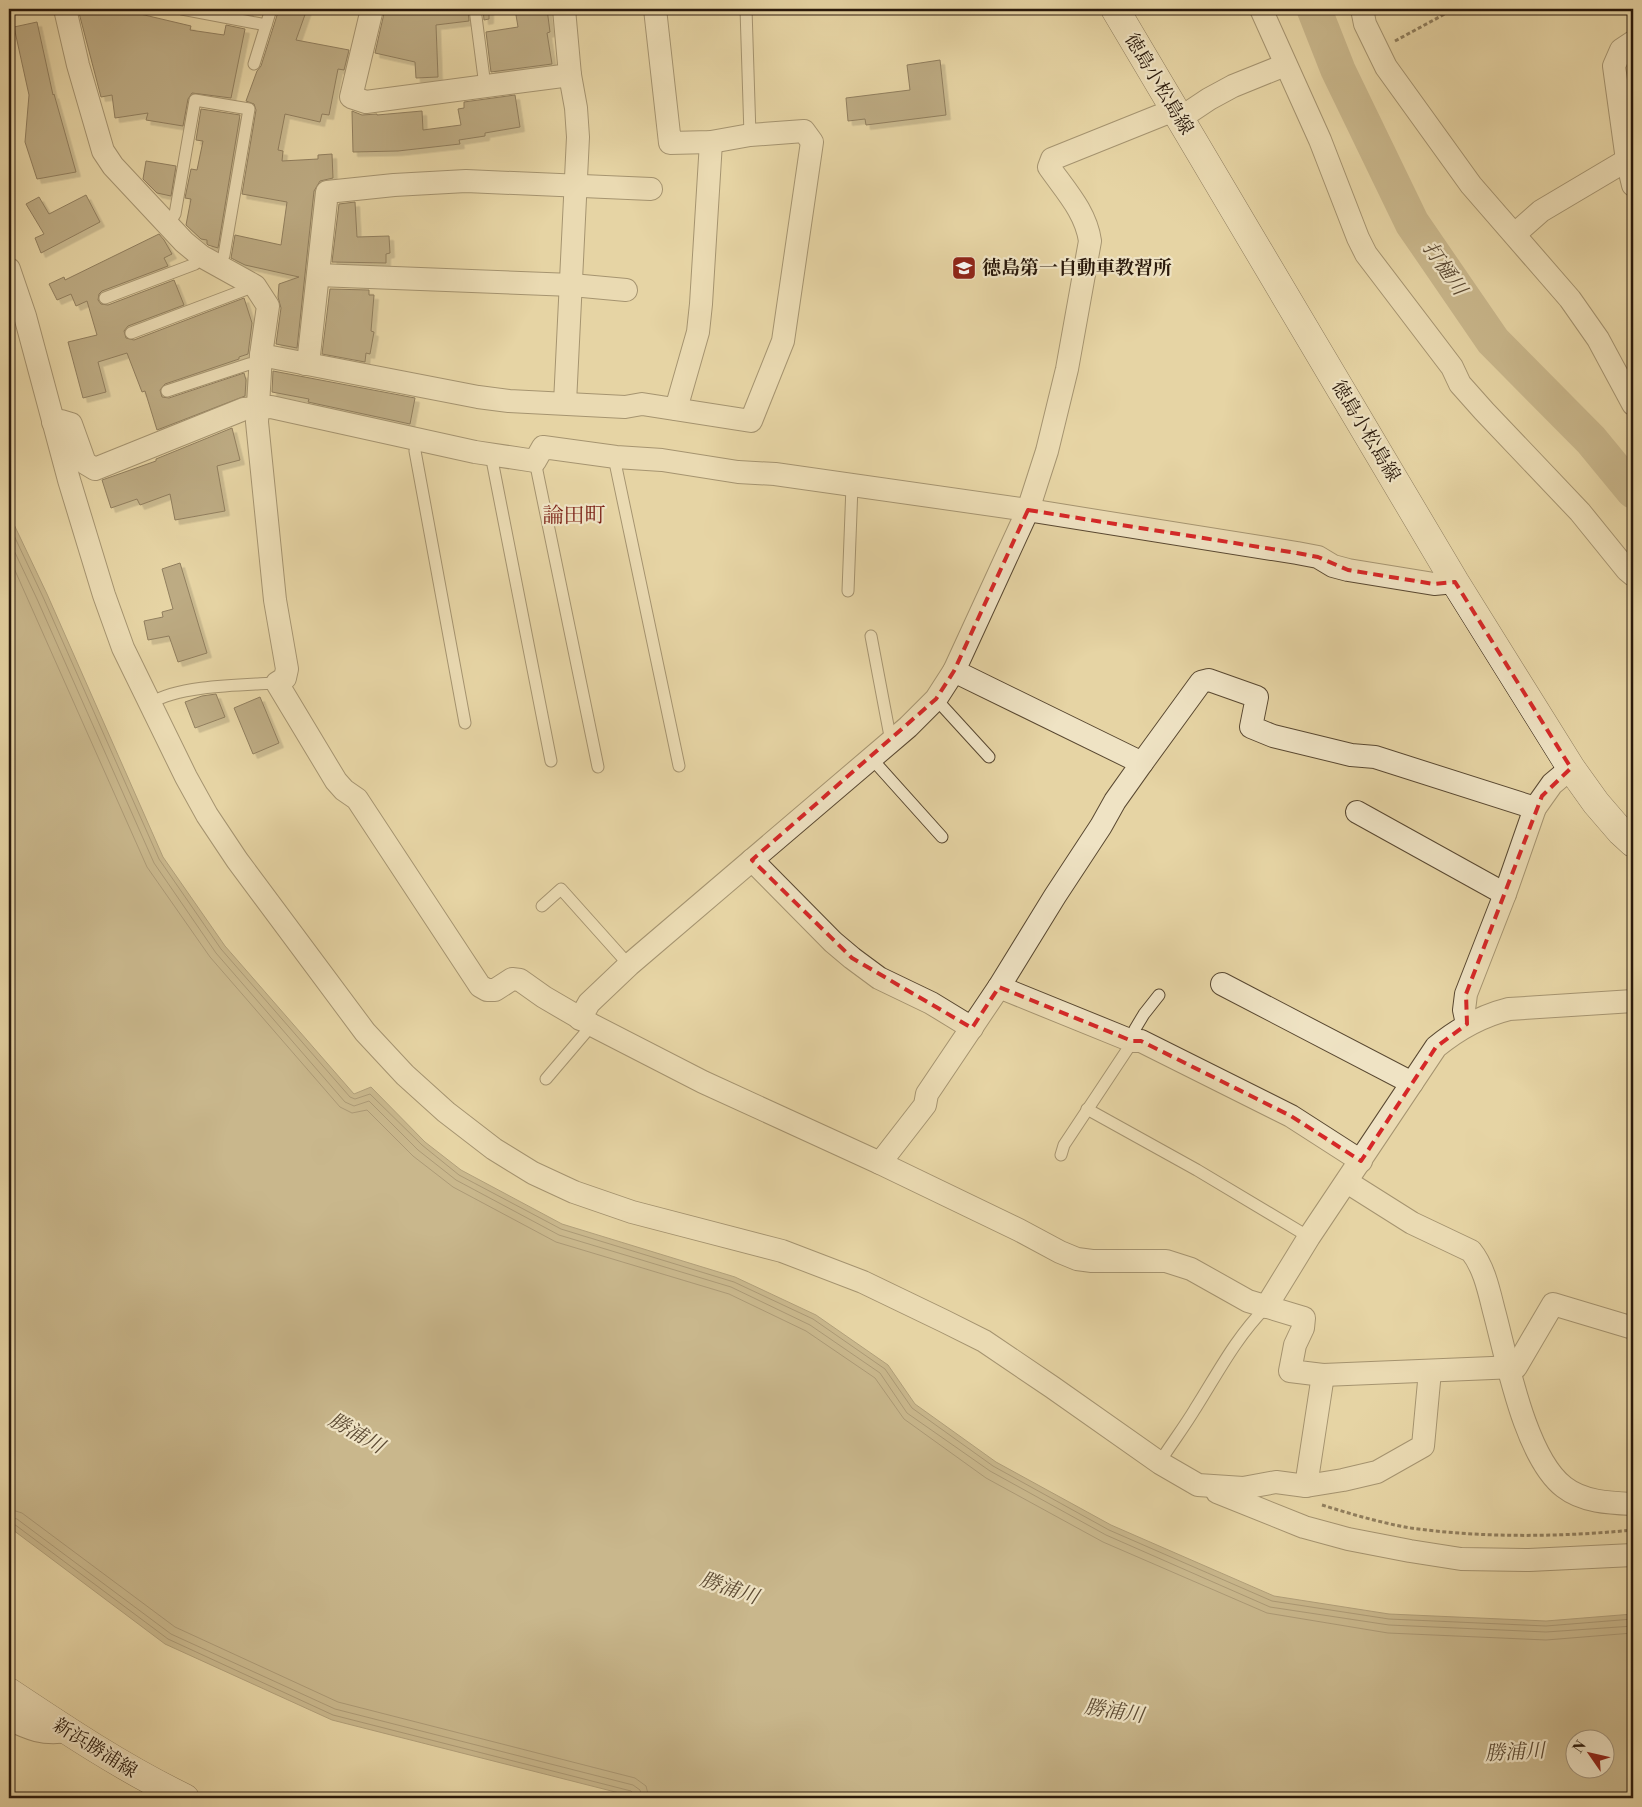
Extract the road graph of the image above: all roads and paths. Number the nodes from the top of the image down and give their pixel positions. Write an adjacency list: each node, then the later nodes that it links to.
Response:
1 (65, 9): 27 (street)
2 (182, 9): 13 (lane)
3 (271, 9): 13 (lane)
4 (372, 9): 19 (street)
5 (474, 9): 19 (lane)
6 (564, 9): 18 (street)
7 (655, 9): 22 (street)
8 (746, 9): 21 (lane)
9 (1115, 9): 20 (main road, 徳島小松島線)
10 (1261, 9): 17 (street)
11 (1362, 9): 15 (street)
12 (1454, 9): 15 (path)
13 (266, 25): 16 (lane)
14 (1633, 42): 23 (street)
15 (1378, 50): 28 (street)
16 (254, 64)
17 (1286, 65): 20 (street); 51 (street)
18 (570, 75): 19 (street); 25 (street)
19 (485, 86)
20 (1177, 114): 50 (street); 52 (main road, 徳島小松島線)
21 (750, 135): 22 (street); 43 (street)
22 (711, 142): 43 (street)
23 (1627, 160): 24 (street); 28 (street)
24 (1633, 185)
25 (576, 187): 26 (street); 31 (street); 32 (street)
26 (651, 189)
27 (169, 224): 29 (street); 29 (lane)
28 (1515, 234): 41 (street)
29 (210, 262): 33 (street); 35 (lane)
30 (9, 269): 44 (street)
31 (318, 275): 32 (street); 38 (street)
32 (572, 285): 34 (street); 40 (street)
33 (255, 286): 36 (lane); 37 (street)
34 (626, 290)
35 (105, 298)
36 (131, 333)
37 (261, 359): 38 (street); 39 (lane); 42 (street)
38 (306, 364): 40 (street)
39 (167, 391)
40 (564, 403): 43 (street)
41 (1633, 404)
42 (259, 406): 44 (street); 45 (street); 56 (street)
43 (676, 409)
44 (53, 422): 58 (street)
45 (419, 440): 46 (street); 59 (lane)
46 (494, 455): 48 (street); 63 (lane)
47 (616, 457): 48 (street); 49 (street); 65 (lane)
48 (535, 461): 66 (lane)
49 (852, 486): 50 (street); 53 (lane)
50 (1028, 510): 52 (street); 55 (street)
51 (1633, 575)
52 (1454, 582): 67 (main road, 徳島小松島線)
53 (848, 592)
54 (871, 636): 60 (lane)
55 (954, 670): 57 (street); 64 (street)
56 (277, 683): 58 (lane); 80 (street)
57 (936, 699): 60 (street); 61 (lane)
58 (151, 703): 97 (street)
59 (465, 723)
60 (894, 739): 62 (street)
61 (989, 757)
62 (872, 759): 70 (lane); 72 (street)
63 (551, 761)
64 (1142, 763): 68 (street); 77 (street)
65 (678, 766)
66 (598, 767)
67 (1571, 768): 68 (street); 71 (main road, 徳島小松島線)
68 (1535, 808): 73 (street)
69 (1357, 812): 73 (street)
70 (942, 837)
71 (1633, 843)
72 (752, 860): 75 (street); 82 (street)
73 (1505, 894): 81 (street)
74 (542, 906): 75 (lane)
75 (629, 965): 80 (street)
76 (1222, 984): 85 (street)
77 (999, 987): 82 (street); 83 (street)
78 (1159, 996): 83 (lane)
79 (1633, 1001): 81 (street)
80 (586, 1022): 84 (lane); 89 (street)
81 (1467, 1024): 85 (street)
82 (972, 1028): 89 (street)
83 (1132, 1041): 86 (lane); 88 (street)
84 (546, 1079)
85 (1412, 1083): 88 (street)
86 (1087, 1110): 87 (lane); 91 (lane)
87 (1061, 1154)
88 (1361, 1161): 90 (street)
89 (880, 1163): 92 (street)
90 (1347, 1182): 91 (street); 94 (street)
91 (1310, 1237): 92 (street)
92 (1266, 1307): 96 (street); 97 (lane)
93 (1633, 1328): 94 (street)
94 (1509, 1367): 95 (street); 100 (street)
95 (1430, 1371): 96 (street); 99 (street)
96 (1323, 1375): 99 (street)
97 (1162, 1458): 98 (street)
98 (1198, 1485): 99 (street); 101 (street)
99 (1306, 1486)
100 (1633, 1504)
101 (1633, 1554)
102 (9, 1692): 104 (main road, 新浜勝浦線)
103 (9, 1719): 104 (street)
104 (67, 1731): 105 (main road, 新浜勝浦線)
105 (185, 1798)

